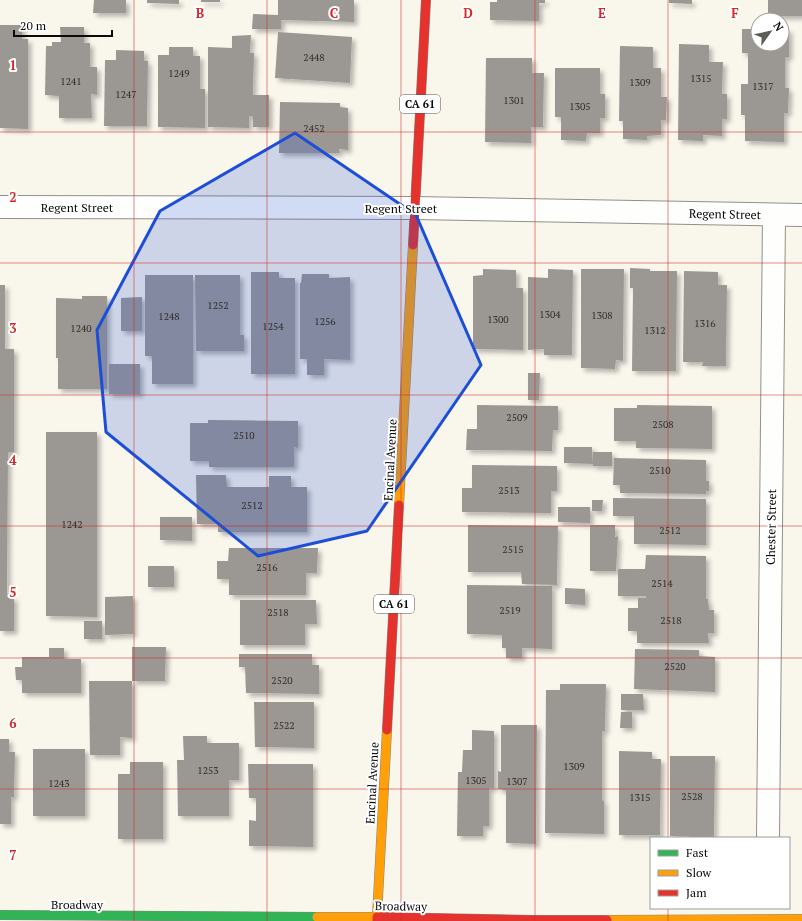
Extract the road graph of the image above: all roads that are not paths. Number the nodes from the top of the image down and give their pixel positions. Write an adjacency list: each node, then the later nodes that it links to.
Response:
1 (426, 0): 3 (main road, Encinal Avenue / CA 61)
2 (0, 207): 3 (street, Regent Street)
3 (415, 208): 4 (street, Regent Street); 9 (main road, Encinal Avenue / CA 61)
4 (774, 215): 5 (street, Regent Street); 6 (street, Chester Street)
5 (802, 215)
6 (768, 837)
7 (767, 913): 9 (main road, Broadway); 10 (main road, Broadway)
8 (0, 916): 9 (main road, Broadway)
9 (377, 919)
10 (802, 919)

